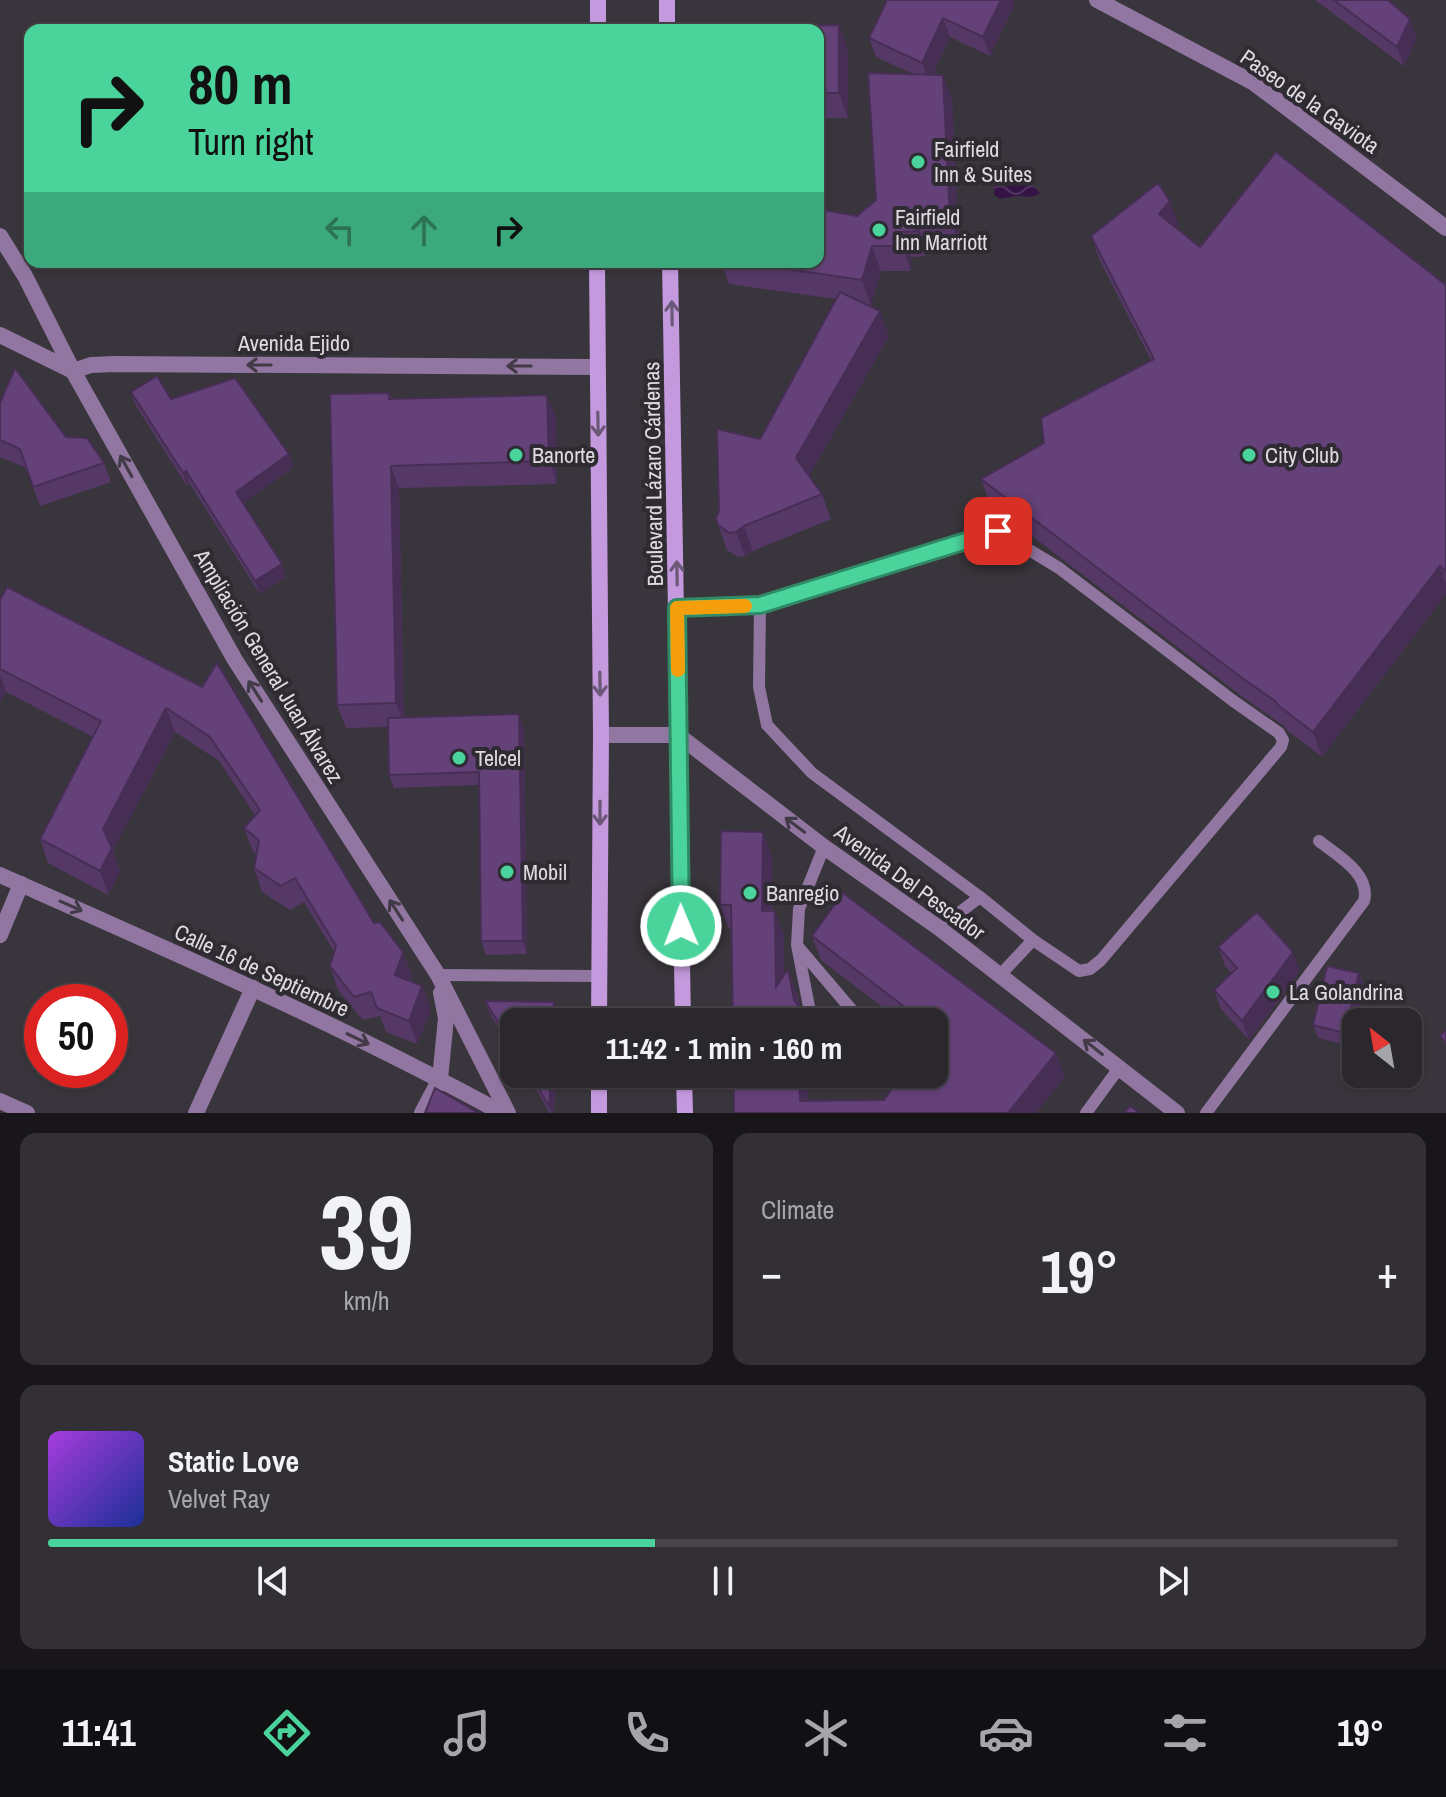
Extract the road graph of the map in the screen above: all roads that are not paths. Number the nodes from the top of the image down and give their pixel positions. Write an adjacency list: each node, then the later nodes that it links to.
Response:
1 (598, 0): 4 (main road)
2 (667, 0): 5 (main road)
3 (1097, 0): 6 (street, Paseo de la Gaviota)
4 (598, 24)
5 (667, 24)
6 (1446, 228)
7 (0, 236): 12 (street, Ampliación General Juan Álvarez)
8 (597, 268): 11 (main road)
9 (670, 268): 14 (main road, Boulevard Lázaro Cárdenas, one-way to 9)
10 (0, 335): 12 (street)
11 (597, 367): 12 (street, Avenida Ejido, one-way to 12); 15 (main road, one-way to 15)
12 (73, 371): 26 (street, Ampliación General Juan Álvarez, one-way to 12)
13 (760, 605): 14 (lane); 21 (lane); 24 (lane)
14 (677, 608): 16 (main road, Boulevard Lázaro Cárdenas)
15 (601, 735): 16 (street); 28 (main road, one-way to 28)
16 (678, 735): 18 (street, Avenida Del Pescador, one-way to 16); 31 (main road, Boulevard Lázaro Cárdenas)
17 (1319, 841): 48 (lane)
18 (824, 847): 22 (street, Avenida Del Pescador); 25 (lane)
19 (0, 875): 20 (street, Calle 16 de Septiembre)
20 (21, 884): 23 (street); 29 (street, Calle 16 de Septiembre, one-way to 29)
21 (980, 897): 22 (lane); 24 (lane)
22 (939, 928): 27 (street, Avenida Del Pescador)
23 (0, 935)
24 (1033, 940): 27 (lane)
25 (797, 945): 32 (lane); 33 (lane)
26 (438, 975): 28 (lane); 35 (street); 43 (street, Ampliación General Juan Álvarez)
27 (1000, 975): 34 (street, Avenida Del Pescador, one-way to 27)
28 (599, 976): 30 (main road)
29 (253, 988): 35 (street, Calle 16 de Septiembre, one-way to 35); 40 (street)
30 (599, 1008)
31 (683, 1008)
32 (809, 1008)
33 (850, 1008)
34 (1119, 1068): 46 (lane); 47 (street, Avenida Del Pescador)
35 (440, 1079): 41 (street); 42 (street, Calle 16 de Septiembre)
36 (599, 1088): 44 (main road)
37 (684, 1088): 45 (main road)
38 (0, 1101): 39 (street)
39 (27, 1113)
40 (196, 1113)
41 (422, 1113)
42 (502, 1113)
43 (508, 1113)
44 (599, 1113)
45 (685, 1113)
46 (1086, 1113)
47 (1177, 1113)
48 (1206, 1113)

